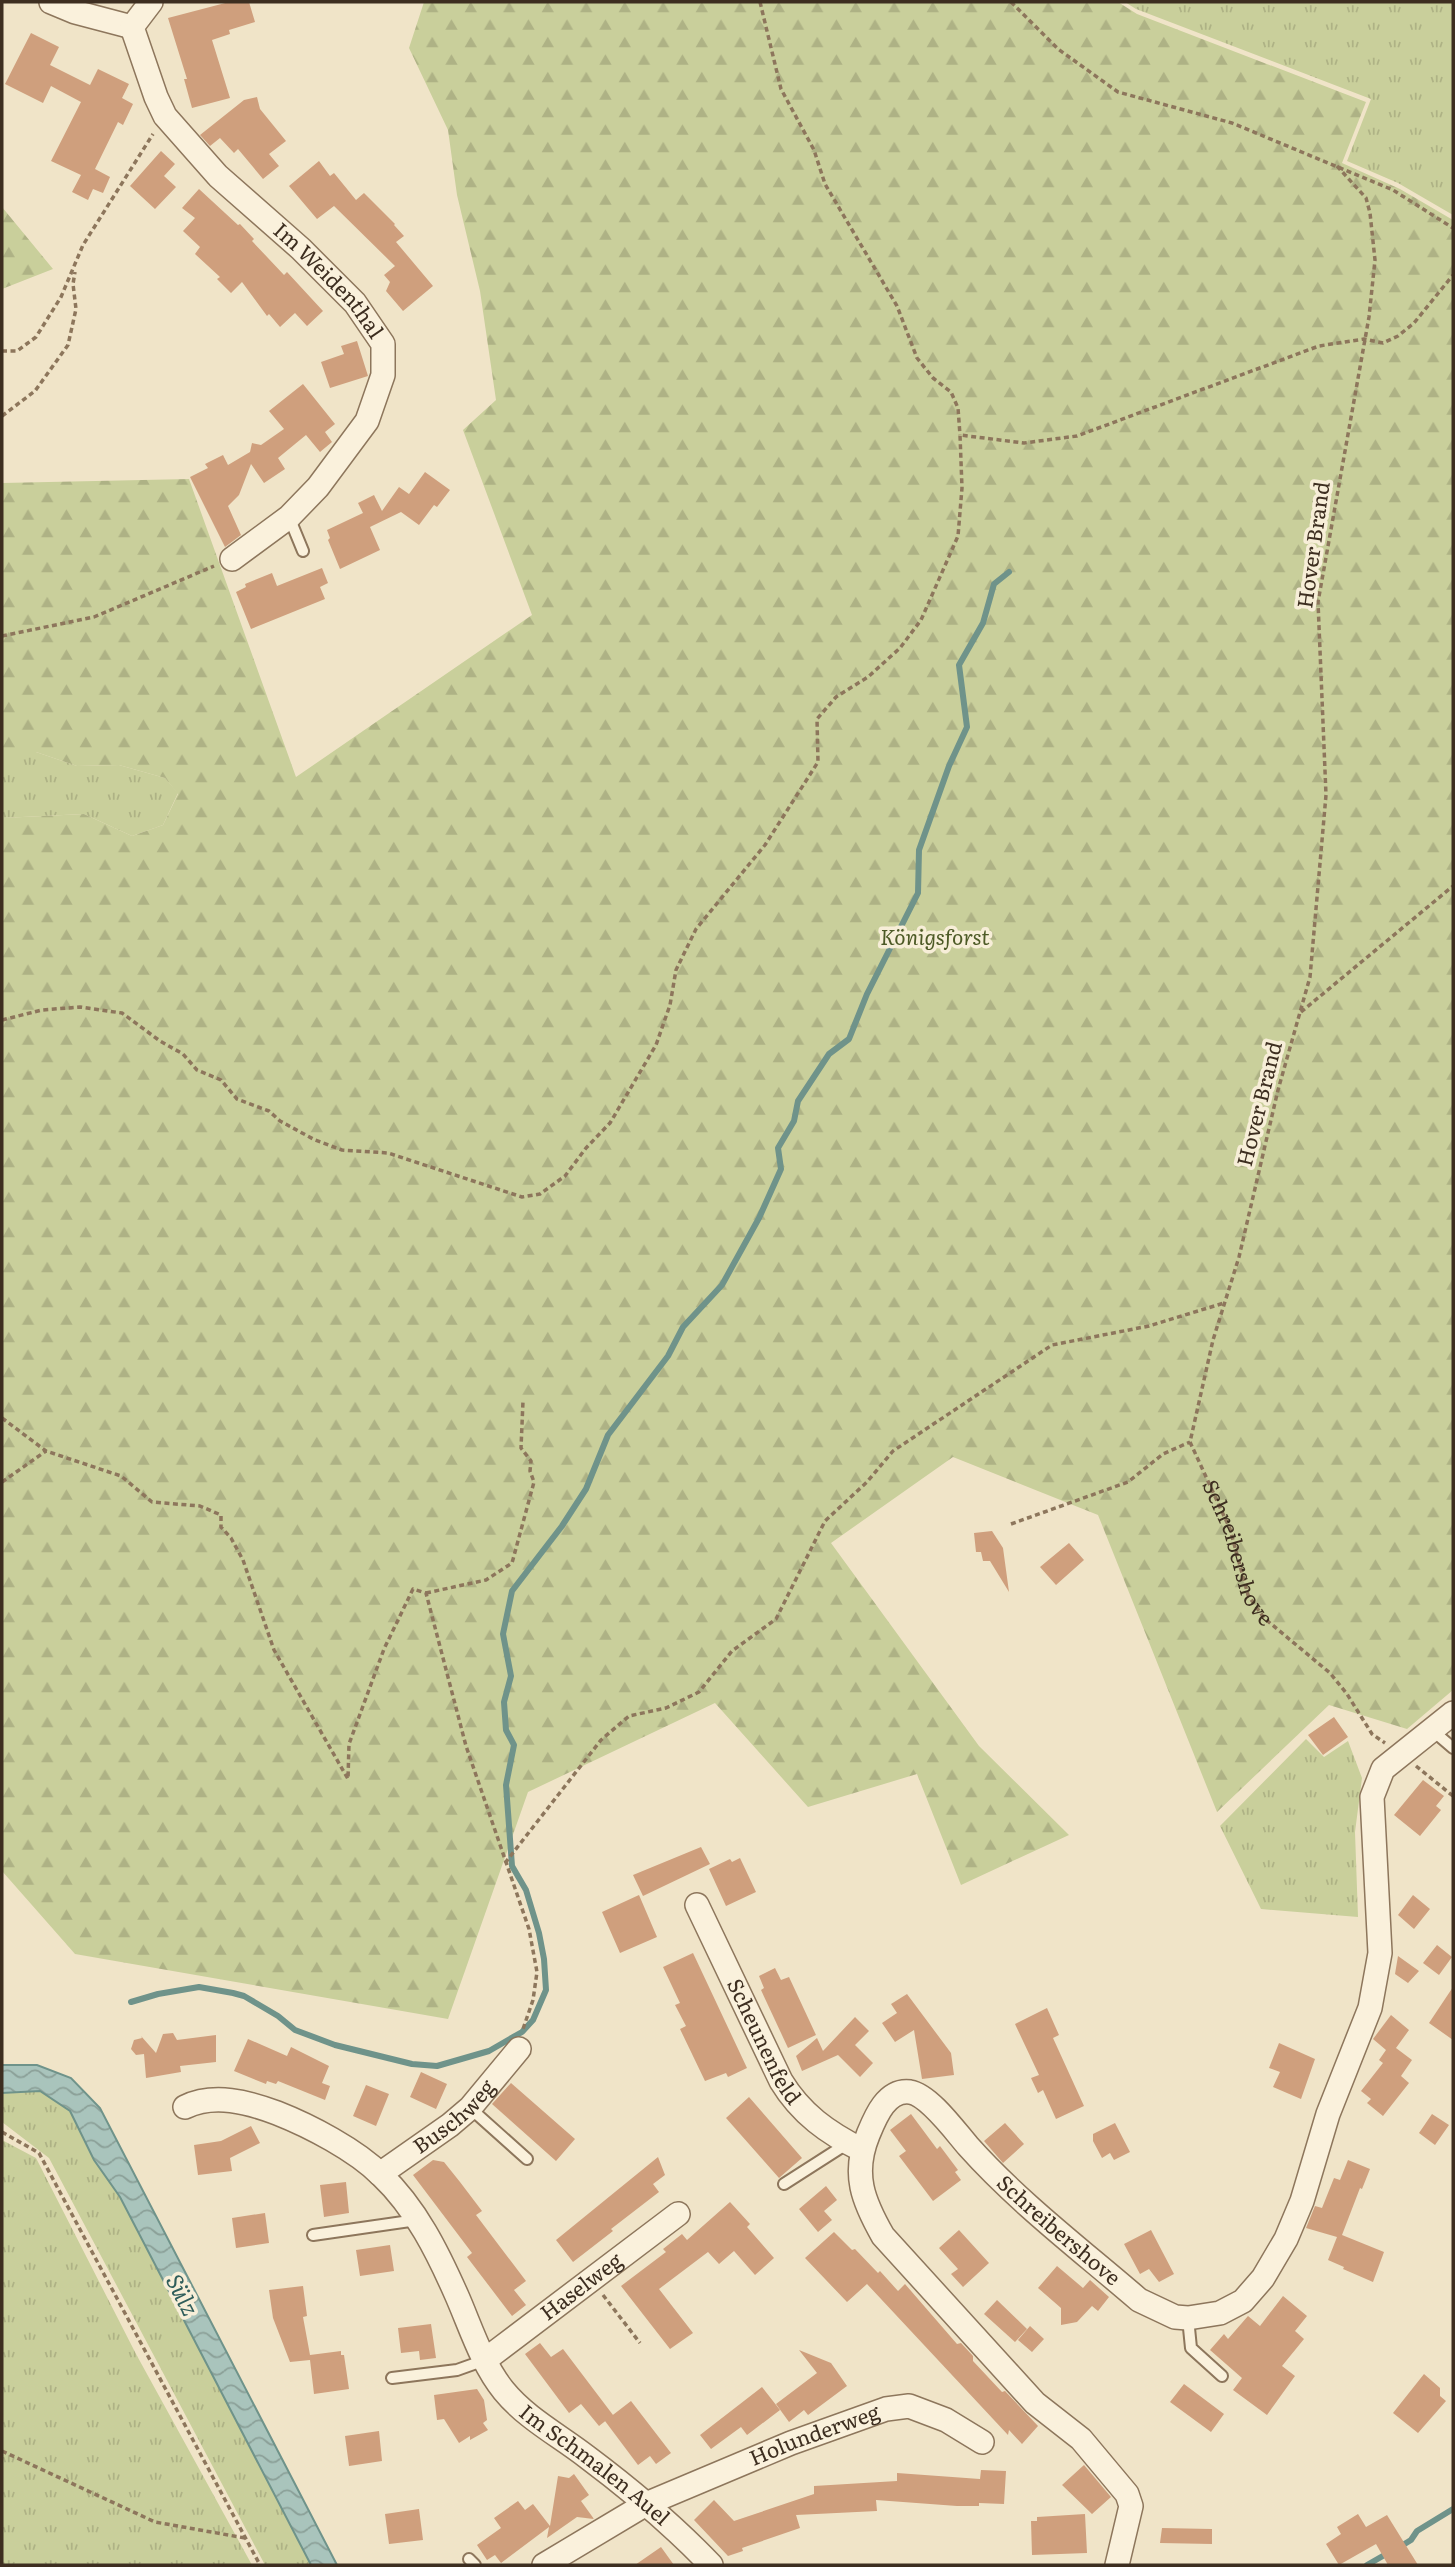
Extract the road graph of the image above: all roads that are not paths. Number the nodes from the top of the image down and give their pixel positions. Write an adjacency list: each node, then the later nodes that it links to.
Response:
1 (51, 2): 3 (street)
2 (151, 2): 3 (street)
3 (132, 27): 4 (street, Im Weidenthal)
4 (289, 517): 5 (lane); 6 (street, Im Weidenthal)
5 (303, 551)
6 (232, 559)
7 (1453, 1713): 8 (street, Schreibershove)
8 (1432, 1730): 9 (lane); 21 (street, Schreibershove)
9 (1453, 1748)
10 (697, 1905): 14 (street, Scheunenfeld)
11 (519, 2049): 13 (street, Buschweg)
12 (185, 2107): 16 (street, Im Schmalen Auel)
13 (470, 2108): 15 (lane); 16 (street, Buschweg)
14 (855, 2146): 17 (lane); 21 (street, Schreibershove); 29 (street, Schreibershove)
15 (527, 2159)
16 (380, 2174): 19 (street, Im Schmalen Auel)
17 (785, 2184)
18 (678, 2214): 22 (street, Haselweg)
19 (417, 2220): 20 (lane); 22 (street, Im Schmalen Auel)
20 (313, 2235)
21 (1188, 2318): 23 (lane)
22 (485, 2360): 24 (lane); 26 (street, Im Schmalen Auel)
23 (1223, 2376)
24 (392, 2378)
25 (982, 2442): 26 (street, Holunderweg)
26 (646, 2504): 27 (street, Holunderweg); 28 (street, Im Schmalen Auel)
27 (544, 2565)
28 (711, 2565)
29 (1117, 2565)

